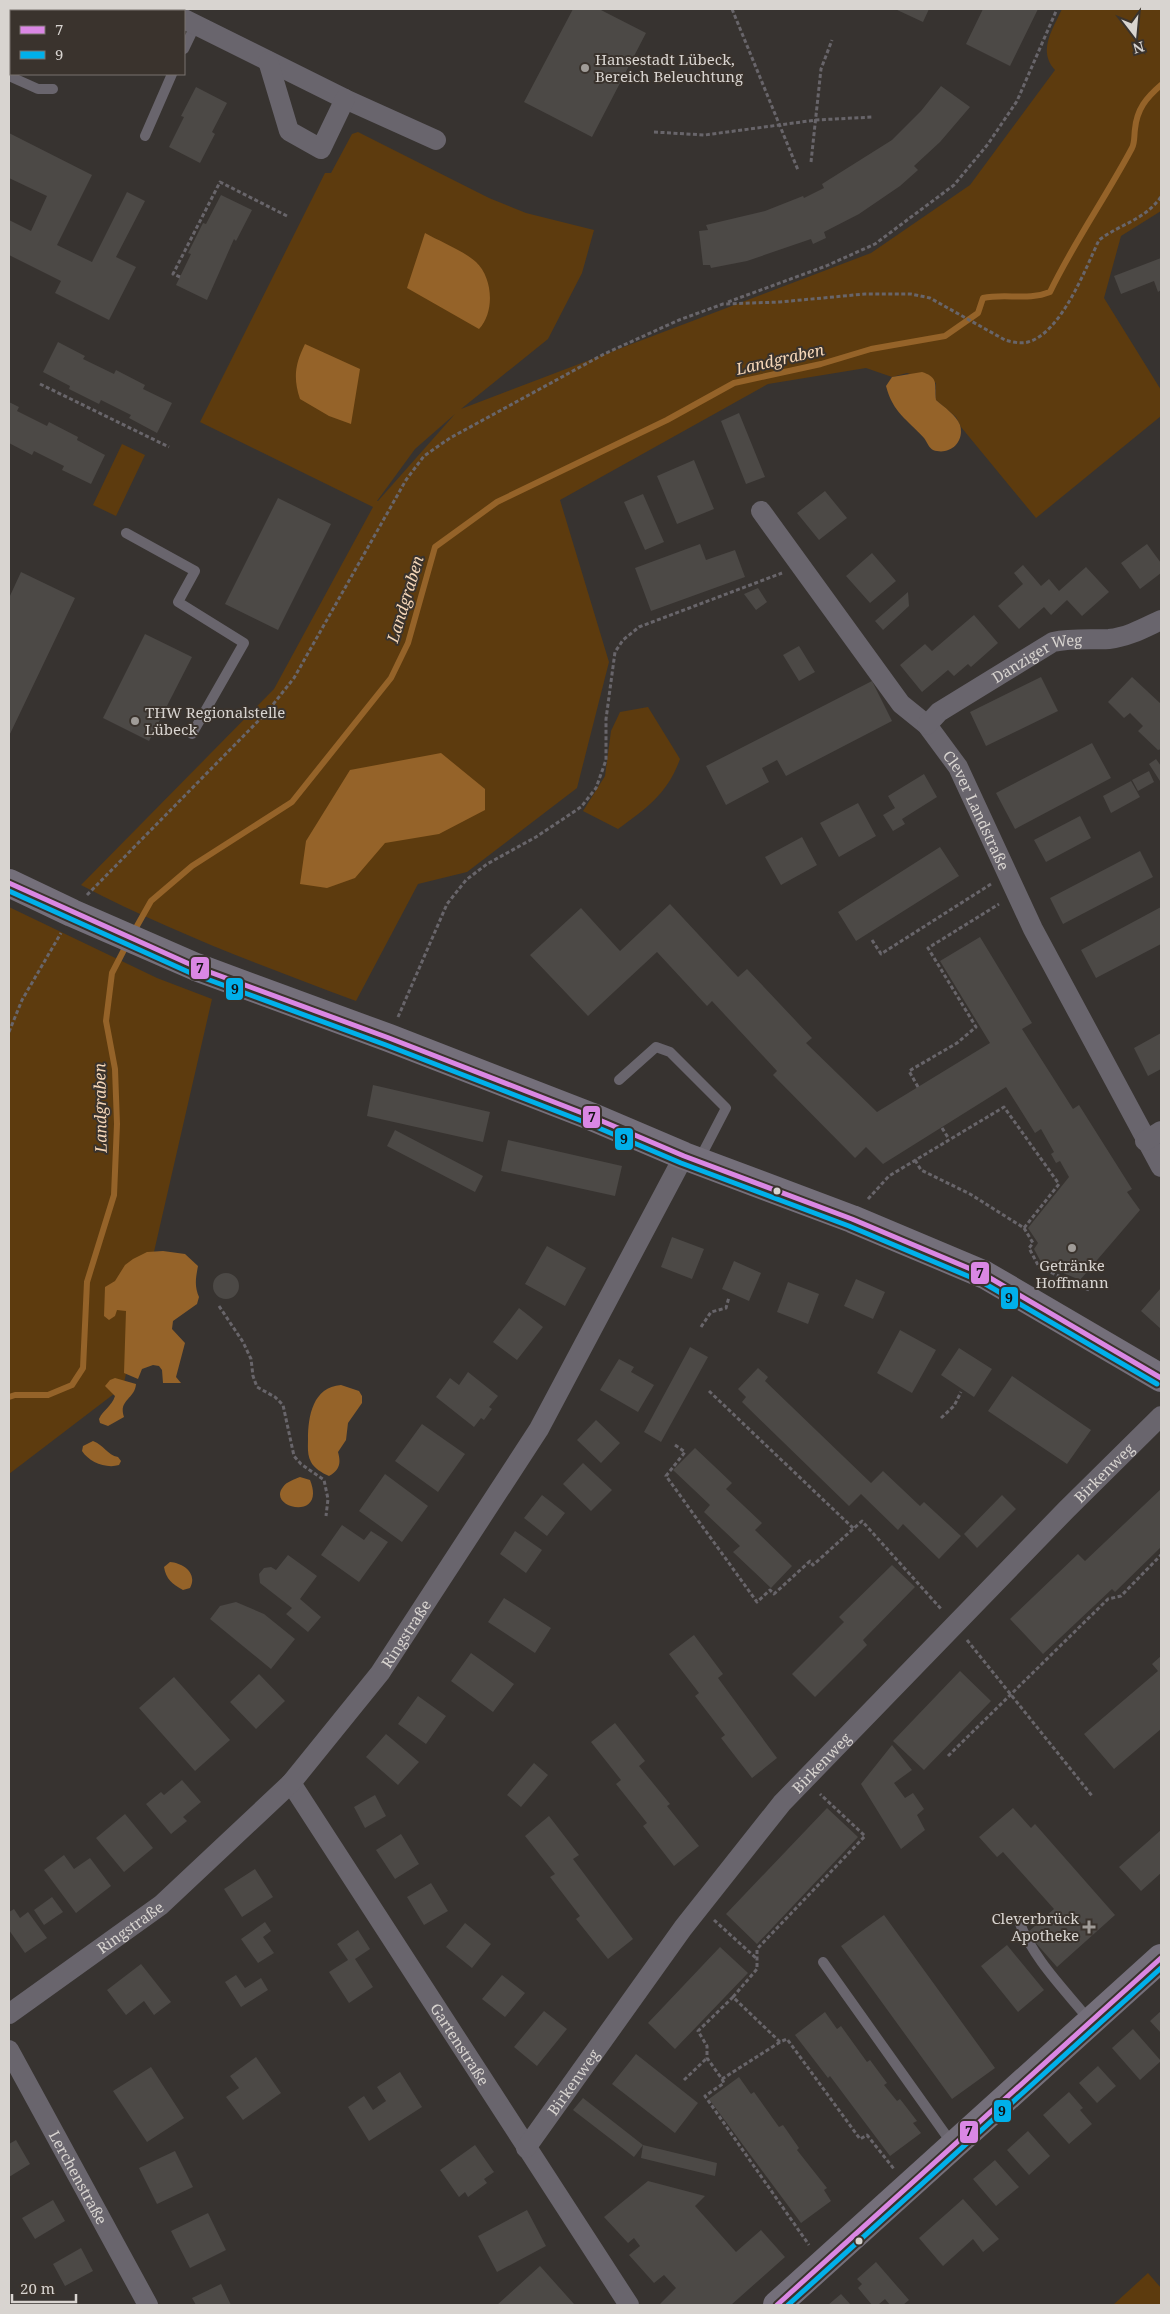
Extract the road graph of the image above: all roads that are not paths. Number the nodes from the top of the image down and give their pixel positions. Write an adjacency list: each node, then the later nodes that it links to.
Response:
1 (190, 22): 2 (lane); 3 (street)
2 (185, 44)
3 (268, 61): 7 (street); 7 (street)
4 (172, 75): 8 (lane)
5 (9, 76): 6 (lane)
6 (53, 89)
7 (345, 99): 9 (street)
8 (145, 136)
9 (436, 140)
10 (761, 511): 13 (street, Clever Landstraße)
11 (126, 533): 14 (lane)
12 (1161, 620): 13 (street, Danziger Weg)
13 (927, 725): 17 (street, Clever Landstraße)
14 (192, 734)
15 (9, 883): 18 (street)
16 (619, 1080): 18 (lane)
17 (1153, 1136): 19 (street, Clever Landstraße)
18 (691, 1158): 20 (street); 22 (street, Ringstraße)
19 (1161, 1167)
20 (1161, 1378)
21 (1161, 1416): 30 (street, Birkenweg)
22 (291, 1783): 26 (street, Ringstraße); 30 (street, Gartenstraße)
23 (1020, 1921): 27 (lane)
24 (1161, 1958): 27 (street)
25 (823, 1962): 29 (lane)
26 (9, 2014)
27 (1091, 2022): 29 (street)
28 (9, 2050): 31 (street, Lerchenstraße)
29 (954, 2146): 33 (street)
30 (526, 2148): 32 (street, Gartenstraße)
31 (148, 2305)
32 (630, 2305)
33 (778, 2305)

